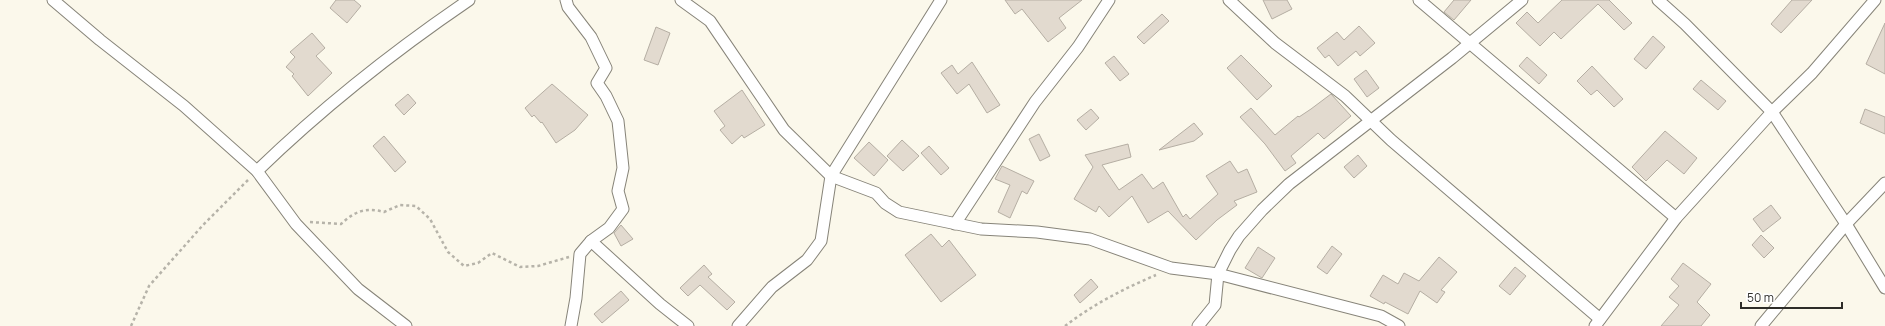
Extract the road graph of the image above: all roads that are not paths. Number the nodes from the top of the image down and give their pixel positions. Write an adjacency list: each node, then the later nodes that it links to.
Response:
1 (53, 0): 15 (street)
2 (469, 0): 15 (street)
3 (566, 0): 21 (street)
4 (681, 0): 16 (street)
5 (941, 0): 16 (street)
6 (1109, 0): 19 (street)
7 (1228, 0): 14 (street)
8 (1419, 0): 12 (street)
9 (1522, 0): 12 (street)
10 (1658, 0): 13 (street)
11 (1874, 0): 13 (street)
12 (1469, 44): 14 (street); 18 (street)
13 (1772, 112): 18 (street); 20 (street)
14 (1372, 120): 22 (street); 24 (street)
15 (257, 171): 25 (street)
16 (831, 176): 19 (street); 28 (street)
17 (1885, 183): 20 (street)
18 (1676, 218): 24 (street)
19 (955, 224): 22 (street)
20 (1846, 224): 23 (street); 31 (street)
21 (591, 241): 26 (street); 27 (street)
22 (1218, 274): 29 (street); 30 (street)
23 (1885, 288)
24 (1598, 323)
25 (406, 326)
26 (571, 326)
27 (688, 326)
28 (738, 326)
29 (1198, 326)
30 (1399, 326)
31 (1761, 326)

